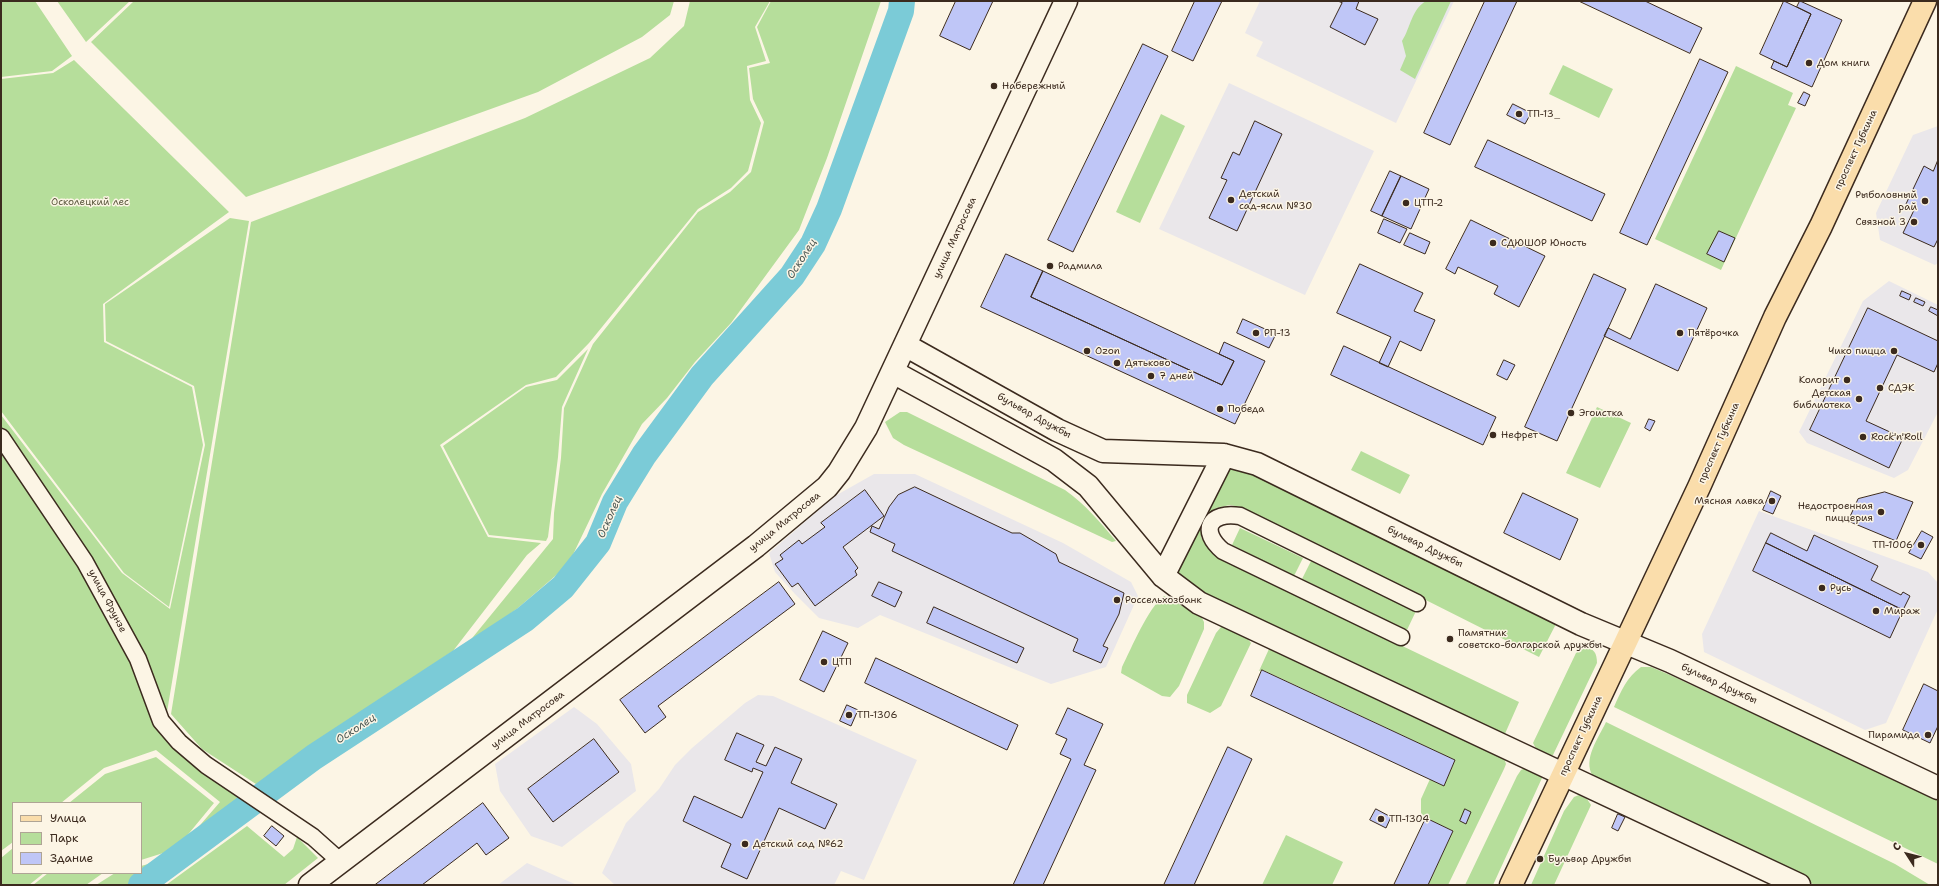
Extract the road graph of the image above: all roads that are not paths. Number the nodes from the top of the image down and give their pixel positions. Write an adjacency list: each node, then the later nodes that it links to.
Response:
1 (1066, 1): 3 (main road, улица Матросова)
2 (1925, 1): 10 (main road, проспект Губкина)
3 (905, 346): 4 (main road, улица Матросова); 6 (main road, бульвар Дружбы)
4 (893, 372): 7 (main road); 13 (main road, улица Матросова)
5 (1, 437): 13 (street, улица Фрунзе)
6 (1224, 456): 7 (main road); 10 (main road, бульвар Дружбы)
7 (1163, 576): 11 (main road)
8 (1417, 603): 9 (street)
9 (1401, 637)
10 (1625, 642): 11 (main road, проспект Губкина); 12 (main road, бульвар Дружбы)
11 (1563, 775): 15 (main road, проспект Губкина); 16 (main road)
12 (1938, 788)
13 (341, 862): 14 (main road, улица Матросова)
14 (310, 885)
15 (1511, 885)
16 (1798, 885)

